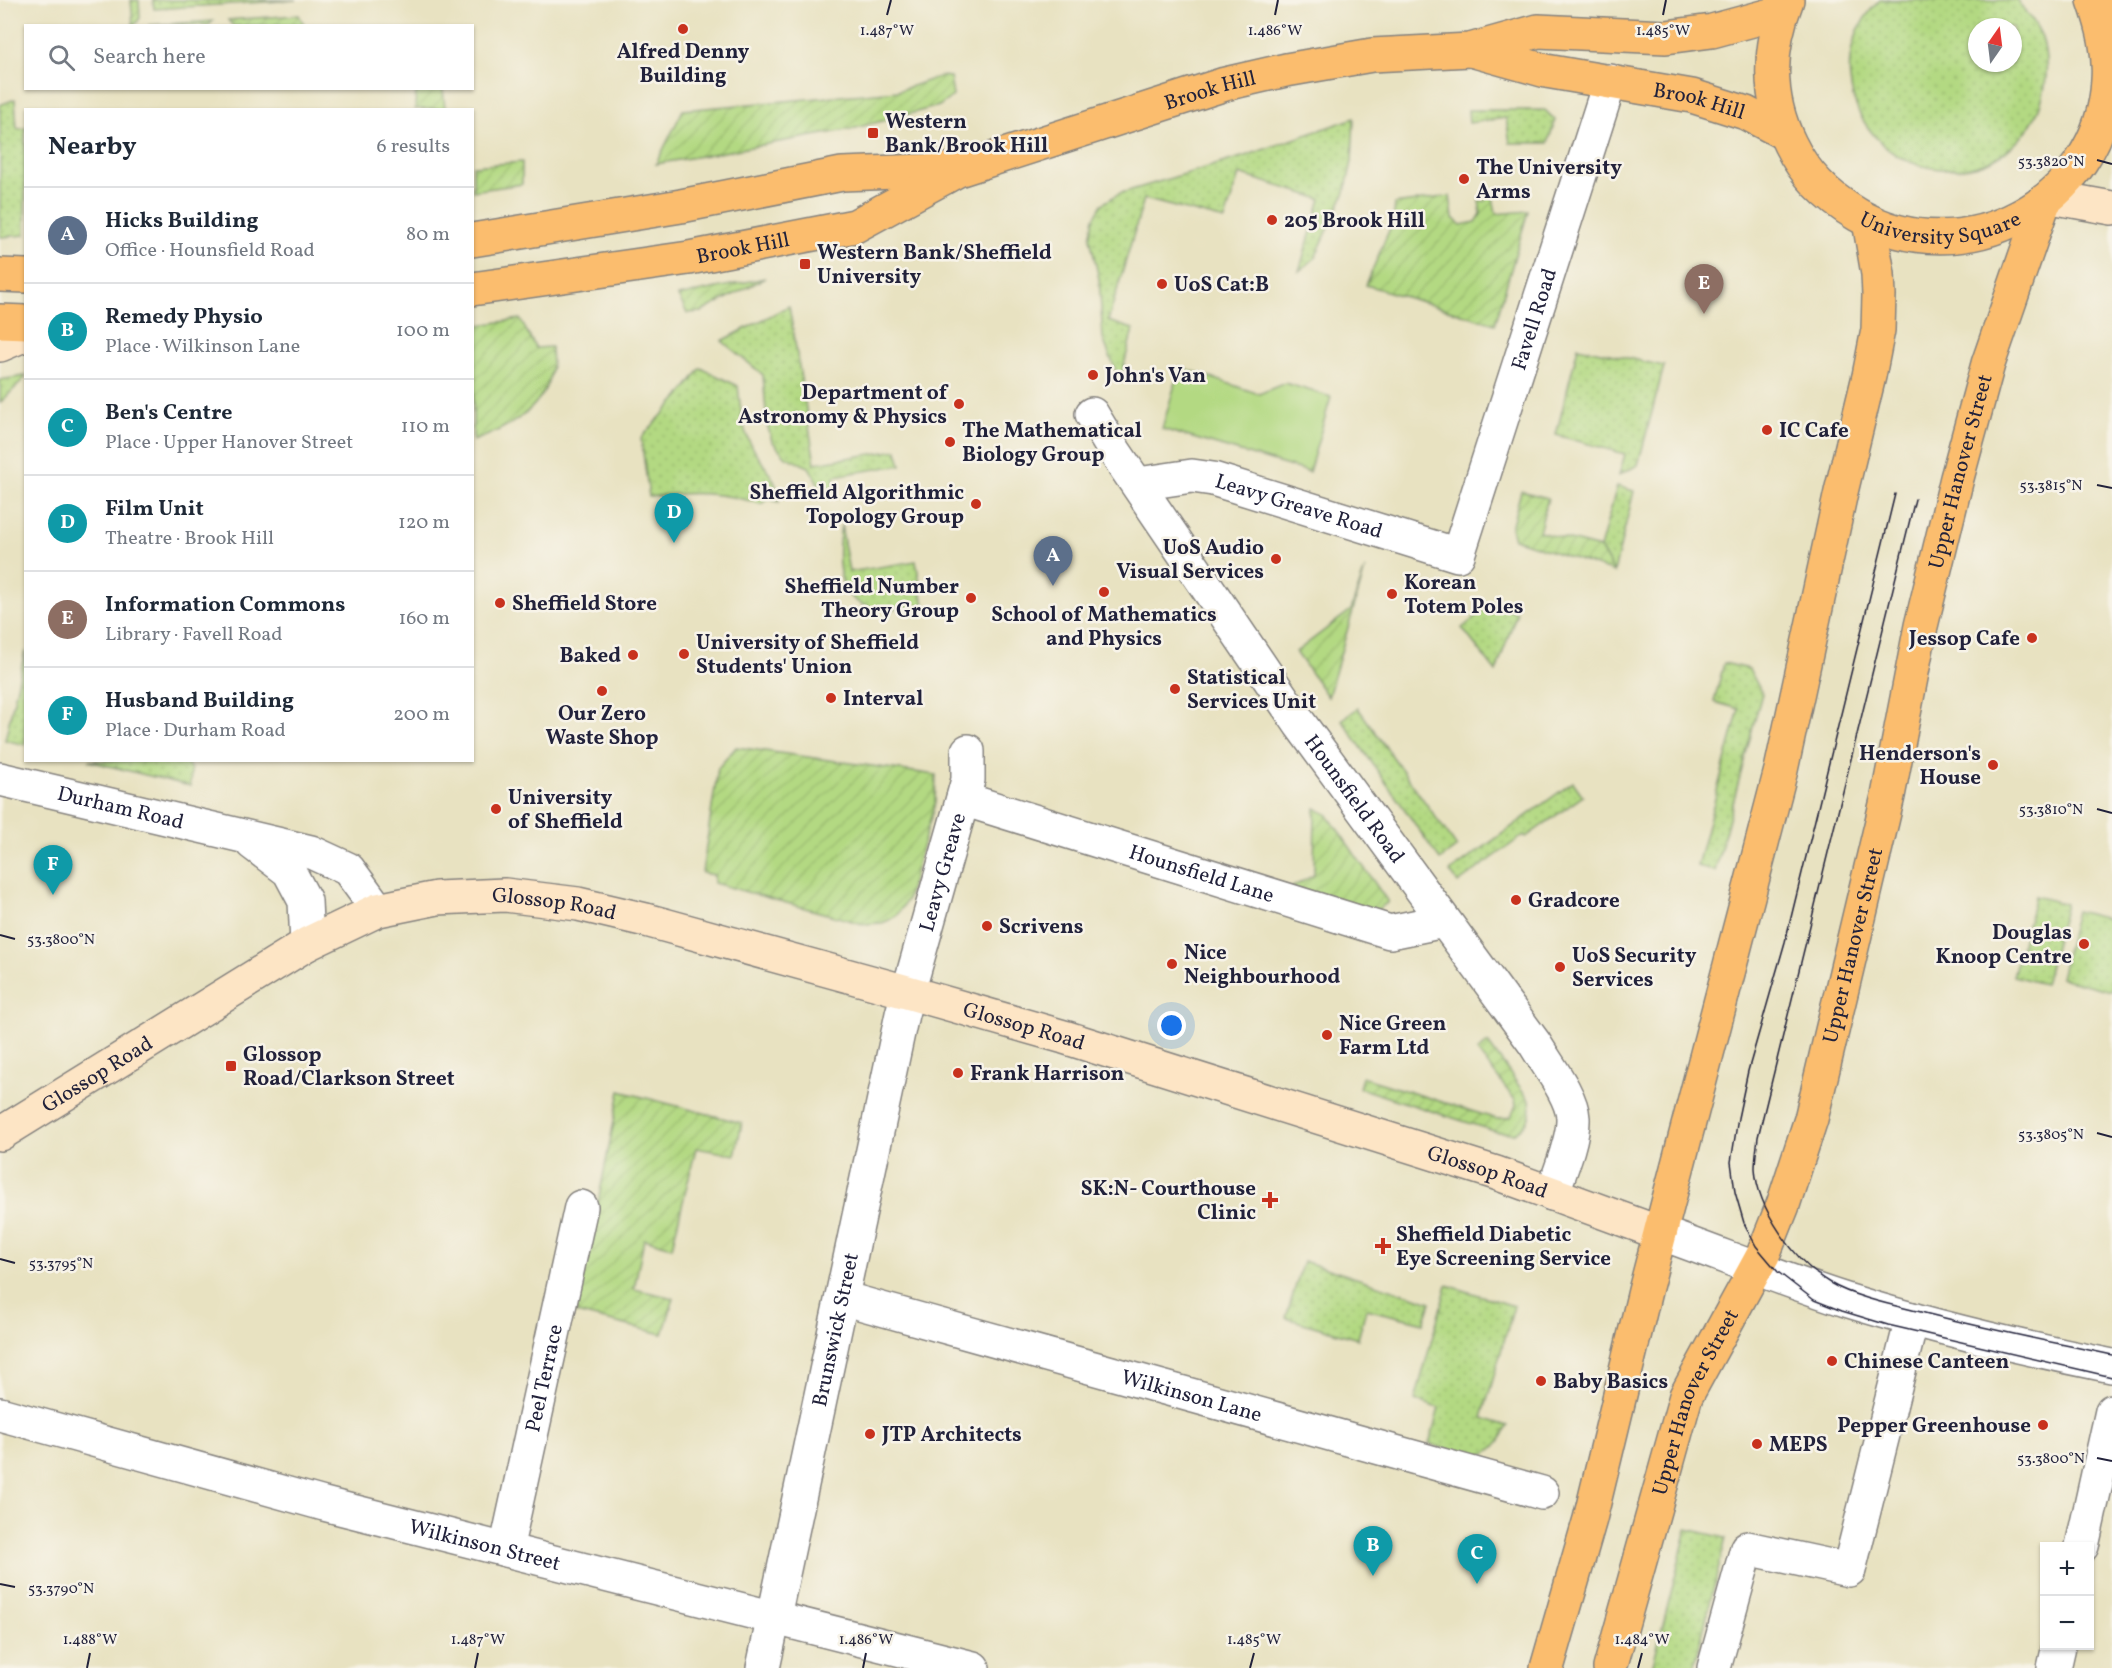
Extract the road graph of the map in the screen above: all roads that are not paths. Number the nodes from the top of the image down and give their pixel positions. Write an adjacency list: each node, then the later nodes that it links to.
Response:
1 (1785, 6): 3 (main road, Brook Hill); 5 (main road, University Square)
2 (2103, 21): 7 (main road, University Square)
3 (1470, 50): 4 (main road, Brook Hill); 6 (main road, Brook Hill)
4 (1610, 81): 5 (main road, Brook Hill); 20 (street, Favell Road)
5 (1784, 133): 9 (main road, University Square)
6 (958, 170): 10 (main road, Brook Hill); 13 (main road, Brook Hill)
7 (2047, 199): 8 (main road); 9 (main road, University Square); 33 (main road, Upper Hanover Street)
8 (2112, 208)
9 (1869, 221): 32 (main road)
10 (474, 240)
11 (0, 275): 12 (main road)
12 (24, 276)
13 (474, 289)
14 (0, 321): 15 (main road)
15 (24, 322)
16 (24, 335): 17 (main road)
17 (0, 345)
18 (1092, 414): 19 (street, Hounsfield Road)
19 (1138, 484): 20 (street, Leavy Greave Road); 26 (street, Hounsfield Road)
20 (1458, 555)
21 (968, 751): 23 (street, Leavy Greave)
22 (0, 779): 24 (street, Durham Road)
23 (963, 799): 26 (street, Hounsfield Lane); 28 (street, Leavy Greave)
24 (243, 836): 25 (street, Durham Road); 27 (street, Durham Road)
25 (378, 910): 27 (main road, Glossop Road); 28 (main road, Glossop Road)
26 (1444, 921): 30 (street, Hounsfield Road)
27 (307, 944): 29 (main road, Glossop Road)
28 (907, 992): 30 (main road, Glossop Road); 34 (street, Brunswick Street)
29 (0, 1134)
30 (1552, 1194): 32 (main road, Glossop Road)
31 (580, 1208): 41 (street, Peel Terrace)
32 (1660, 1233): 33 (street, Glossop Road); 46 (main road)
33 (1757, 1268): 35 (street, Glossop Road); 47 (main road, Upper Hanover Street)
34 (842, 1298): 39 (street, Wilkinson Lane); 42 (street, Brunswick Street)
35 (1912, 1319): 36 (street, Glossop Road); 48 (street)
36 (2112, 1366)
37 (2112, 1411): 40 (street)
38 (0, 1414): 41 (street, Wilkinson Street)
39 (1542, 1493)
40 (2083, 1542)
41 (506, 1550): 42 (street, Wilkinson Street)
42 (775, 1618): 44 (street, Brunswick Street); 45 (street, Wilkinson Street)
43 (2058, 1650): 49 (street)
44 (764, 1668)
45 (973, 1668)
46 (1547, 1668)
47 (1610, 1668)
48 (1714, 1668)
49 (2054, 1668)

